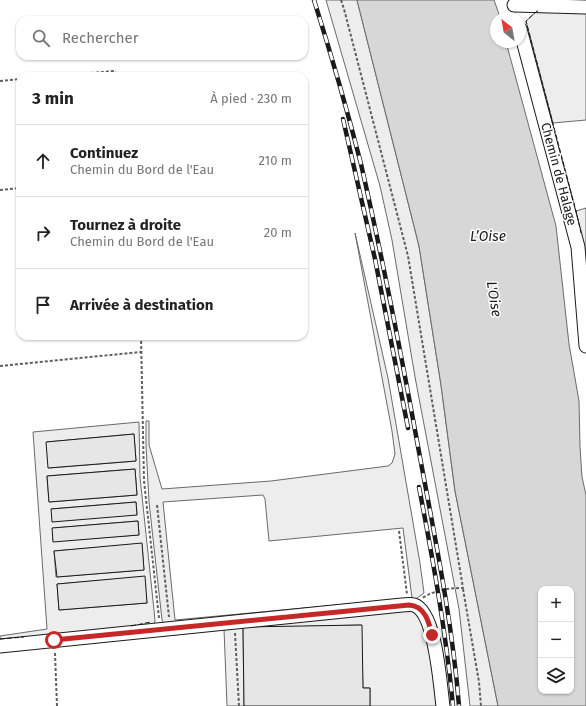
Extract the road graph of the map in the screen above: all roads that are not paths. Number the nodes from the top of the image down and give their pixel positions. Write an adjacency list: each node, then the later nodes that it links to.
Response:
1 (586, 7): 2 (street)
2 (514, 8)
3 (525, 48): 4 (street, Chemin de Halage)
4 (586, 346)
5 (0, 646): 6 (street)
6 (442, 706)

